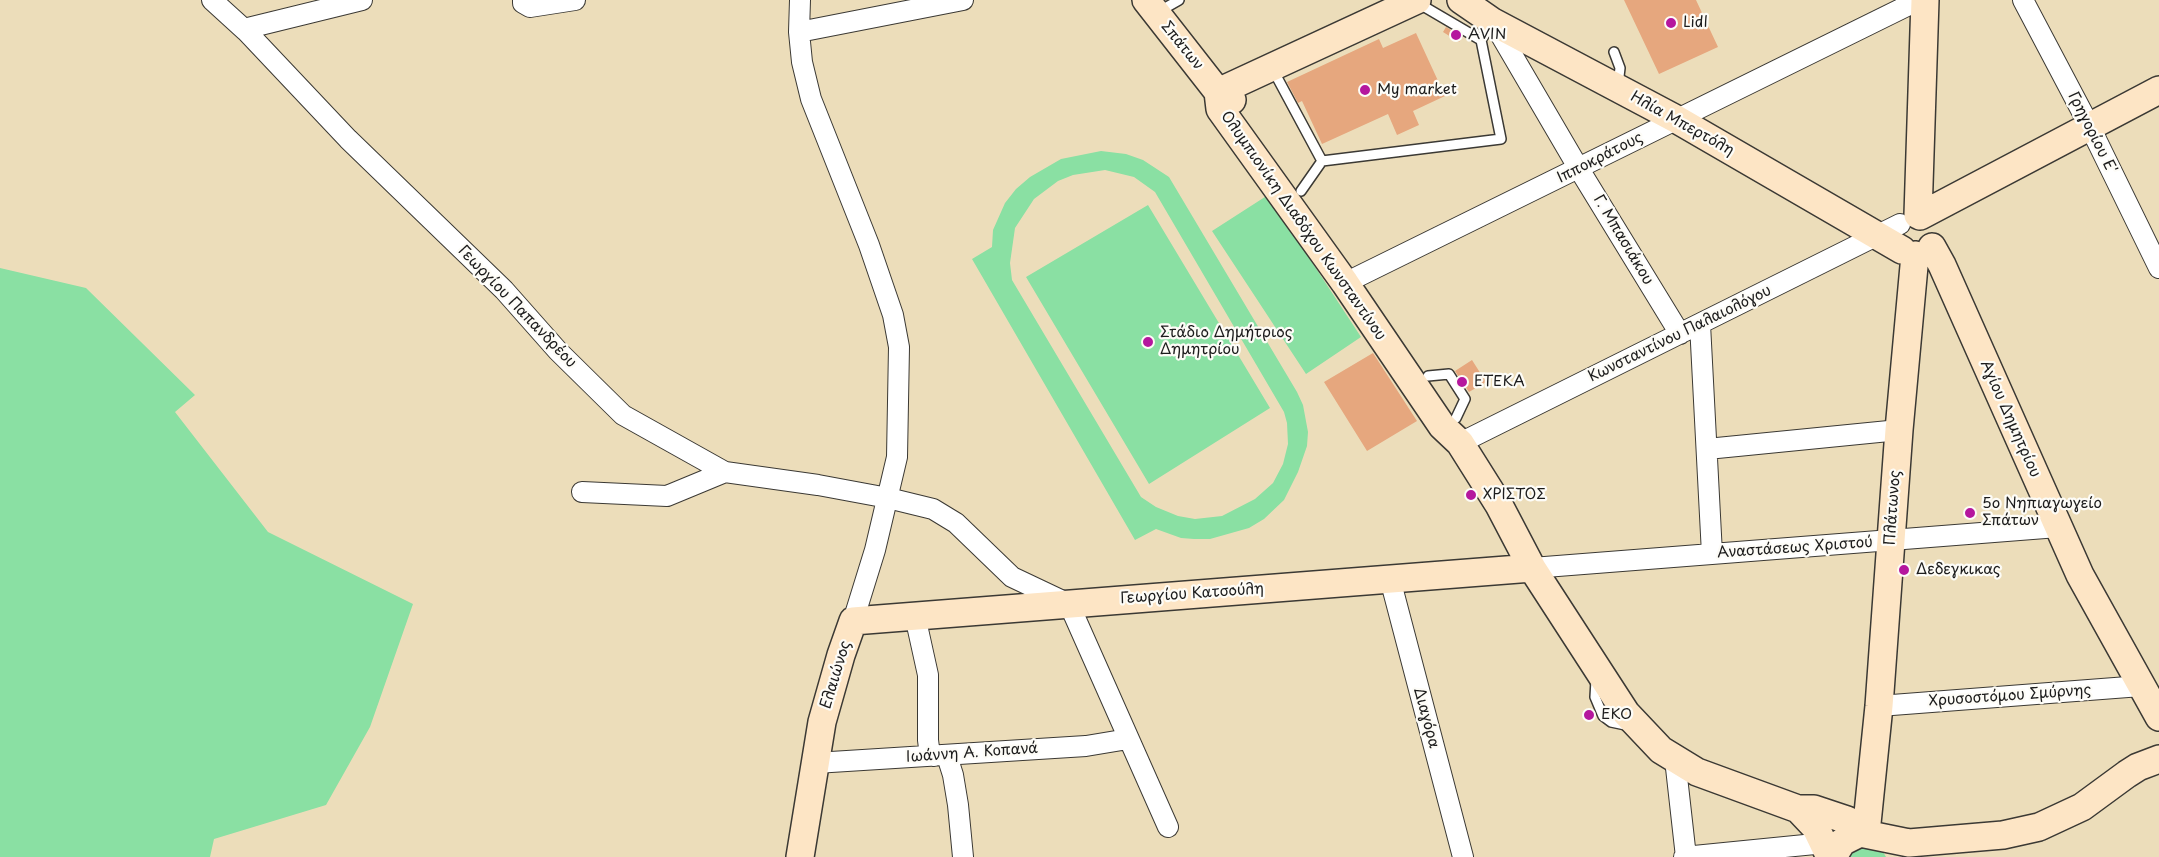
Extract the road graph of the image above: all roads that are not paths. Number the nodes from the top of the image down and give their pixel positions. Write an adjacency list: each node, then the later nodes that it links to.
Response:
1 (212, 0): 15 (street, Γεωργίου Παπανδρέου)
2 (362, 0): 15 (street)
3 (523, 0): 4 (street)
4 (575, 0)
5 (800, 0): 17 (street, Ελαιώνος)
6 (963, 0): 17 (street)
7 (1179, 0): 14 (lane)
8 (1378, 0): 20 (street)
9 (1416, 0): 16 (lane); 19 (street)
10 (1461, 0): 16 (street, Ηλία Μπερτόλη)
11 (1919, 0): 23 (street, Ιπποκράτους)
12 (1925, 0): 28 (street, Αγίου Δημητρίου)
13 (2023, 0): 24 (street, Γρηγορίου Ε')
14 (1150, 7): 20 (street, Σπάτων)
15 (244, 29): 36 (street, Γεωργίου Παπανδρέου)
16 (1487, 31): 21 (street, Ηλία Μπερτόλη); 25 (lane); 26 (street, Γ. Μπασιάκου)
17 (799, 32): 38 (street, Ελαιώνος)
18 (1614, 52): 21 (lane)
19 (1271, 67): 20 (street); 25 (lane)
20 (1212, 84): 27 (street, Ολυμπιονίκη Διαδόχου Κωνσταντίνου); 30 (street, Ολυμπιονίκη Διαδόχου Κωνσταντίνου)
21 (1618, 88): 23 (street, Ηλία Μπερτόλη)
22 (2159, 90): 24 (street, Κωνσταντίνου Παλαιολόγου)
23 (1676, 119): 26 (street, Ιπποκράτους); 28 (street, Ηλία Μπερτόλη)
24 (2090, 127): 28 (street, Κωνσταντίνου Παλαιολόγου); 29 (street, Γρηγορίου Ε')
25 (1322, 162): 27 (lane)
26 (1579, 169): 30 (street, Ιπποκράτους); 32 (street, Γ. Μπασιάκου)
27 (1301, 191): 30 (street, Ολυμπιονίκη Διαδόχου Κωνσταντίνου)
28 (1909, 234): 31 (street, Κωνσταντίνου Παλαιολόγου); 33 (street, Πλάτωνος); 39 (street, Αγίου Δημητρίου)
29 (2157, 258)
30 (1353, 279): 34 (street, Ολυμπιονίκη Διαδόχου Κωνσταντίνου); 34 (street, Ολυμπιονίκη Διαδόχου Κωνσταντίνου)
31 (1700, 324): 32 (street, Κωνσταντίνου Παλαιολόγου); 35 (street)
32 (1680, 334): 34 (street, Κωνσταντίνου Παλαιολόγου)
33 (1899, 430): 35 (street); 40 (street, Πλάτωνος)
34 (1458, 431): 42 (street, Ολυμπιονίκη Διαδόχου Κωνσταντίνου)
35 (1707, 449): 41 (street)
36 (725, 472): 37 (street); 38 (street, Γεωργίου Παπανδρέου)
37 (582, 492)
38 (888, 498): 44 (street, Γεωργίου Παπανδρέου); 46 (street, Ελαιώνος)
39 (2058, 527): 40 (street, Αναστάσεως Χριστού); 47 (street, Αγίου Δημητρίου)
40 (1891, 540): 41 (street, Αναστάσεως Χριστού); 48 (street, Πλάτωνος)
41 (1712, 554): 42 (street, Αναστάσεως Χριστού)
42 (1532, 568): 43 (street, Γεωργίου Κατσούλη); 51 (street, Ολυμπιονίκη Διαδόχου Κωνσταντίνου)
43 (1390, 579): 44 (street, Γεωργίου Κατσούλη); 61 (street, Διαγόρα)
44 (1069, 604): 45 (street, Γεωργίου Κατσούλη); 49 (street)
45 (915, 616): 46 (street, Γεωργίου Κατσούλη); 50 (street)
46 (853, 621): 53 (street, Ελαιώνος)
47 (2153, 702): 48 (street, Χρυσοστόμου Σμύρνης)
48 (1879, 706): 56 (street, Πλάτωνος)
49 (1128, 739): 50 (street, Ιωάννη Α. Κοπανά); 55 (street)
50 (940, 756): 53 (street, Ιωάννη Α. Κοπανά); 60 (street)
51 (1675, 759): 54 (street, Ολυμπιονίκη Διαδόχου Κωνσταντίνου); 62 (street)
52 (2159, 759): 57 (street, Ολυμπιονίκη Διαδόχου Κωνσταντίνου)
53 (814, 763): 59 (street, Ελαιώνος)
54 (1804, 815): 56 (street, Ολυμπιονίκη Διαδόχου Κωνσταντίνου); 58 (street)
55 (1167, 827)
56 (1868, 836): 57 (street, Ολυμπιονίκη Διαδόχου Κωνσταντίνου); 58 (street)
57 (1914, 849)
58 (1830, 852): 62 (street)
59 (800, 857)
60 (963, 857)
61 (1463, 857)
62 (1685, 857)

